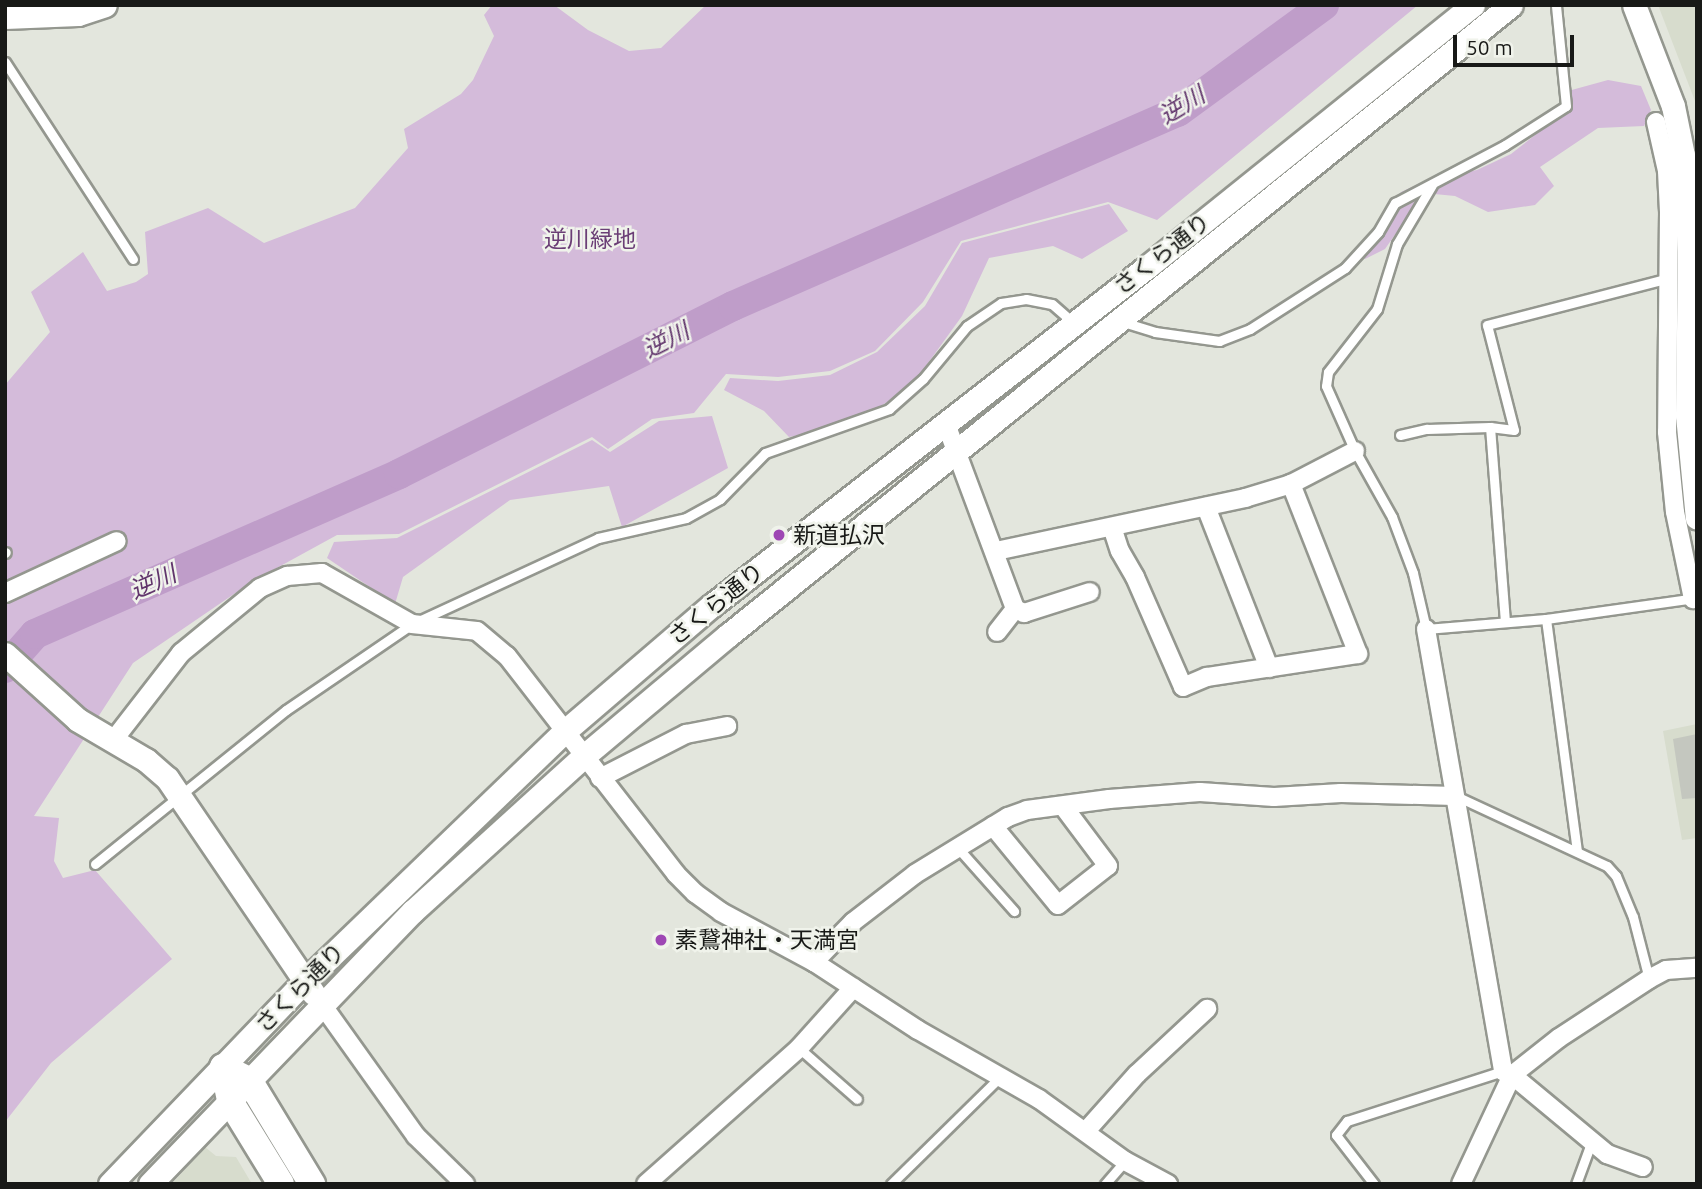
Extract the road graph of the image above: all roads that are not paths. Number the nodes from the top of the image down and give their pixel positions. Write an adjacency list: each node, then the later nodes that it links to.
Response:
1 (105, 5): 6 (street)
2 (1473, 5): 13 (street, さくら通り)
3 (1511, 5): 12 (street, さくら通り)
4 (1556, 5): 9 (lane)
5 (1634, 5): 21 (street)
6 (5, 17)
7 (5, 62): 10 (lane)
8 (1656, 122): 11 (street)
9 (1432, 185): 12 (lane); 18 (lane)
10 (133, 259)
11 (1669, 278): 15 (lane); 27 (street)
12 (1120, 321): 17 (street, さくら通り)
13 (1074, 324): 14 (street, さくら通り); 31 (lane)
14 (946, 424): 17 (street); 37 (street, さくら通り)
15 (1490, 428): 16 (lane); 30 (lane)
16 (1400, 435)
17 (958, 450): 24 (street); 39 (street, さくら通り)
18 (1355, 451): 19 (street); 32 (lane)
19 (1291, 484): 20 (street); 35 (street)
20 (1206, 508): 22 (street); 35 (street)
21 (1697, 518)
22 (1112, 527): 24 (street); 35 (street)
23 (117, 541): 26 (street)
24 (996, 551): 28 (street)
25 (1090, 592): 28 (street)
26 (5, 593)
27 (1695, 598): 29 (lane)
28 (1015, 609): 33 (street)
29 (1546, 619): 30 (lane); 46 (lane)
30 (1504, 620): 32 (lane)
31 (412, 624): 37 (street); 38 (street); 41 (lane)
32 (1426, 629): 42 (street)
33 (998, 632)
34 (5, 654): 38 (street)
35 (1269, 668)
36 (727, 726): 40 (street)
37 (565, 731): 39 (street); 52 (street, さくら通り)
38 (112, 742): 41 (street)
39 (584, 756): 40 (street); 54 (street, さくら通り)
40 (600, 778): 49 (street)
41 (182, 796): 47 (lane); 52 (street)
42 (1454, 796): 43 (street); 46 (lane); 58 (street)
43 (1063, 806): 44 (street); 44 (street)
44 (993, 826): 45 (street)
45 (957, 847): 48 (lane); 49 (street)
46 (1577, 851): 51 (lane)
47 (95, 864)
48 (1014, 911)
49 (814, 962): 53 (street)
50 (1697, 968): 51 (street)
51 (1649, 979): 58 (street)
52 (304, 982): 54 (street); 57 (street, さくら通り)
53 (853, 988): 56 (street); 59 (street)
54 (321, 1003): 60 (street, さくら通り); 71 (street)
55 (1207, 1009): 63 (street)
56 (799, 1048): 61 (lane); 72 (street)
57 (223, 1067): 60 (main road); 62 (main road); 67 (street, さくら通り)
58 (1507, 1073): 64 (street); 76 (lane); 77 (street)
59 (1000, 1077): 63 (street); 73 (lane)
60 (249, 1080): 62 (street, さくら通り); 70 (main road)
61 (857, 1099)
62 (230, 1101): 68 (street, さくら通り); 69 (main road)
63 (1086, 1131): 65 (street)
64 (1591, 1143): 66 (street); 78 (lane)
65 (1125, 1161): 74 (lane); 75 (street)
66 (1643, 1167)
67 (110, 1184)
68 (150, 1184)
69 (281, 1184)
70 (312, 1184)
71 (465, 1184)
72 (646, 1184)
73 (891, 1184)
74 (1105, 1184)
75 (1168, 1184)
76 (1374, 1184)
77 (1461, 1184)
78 (1576, 1184)

